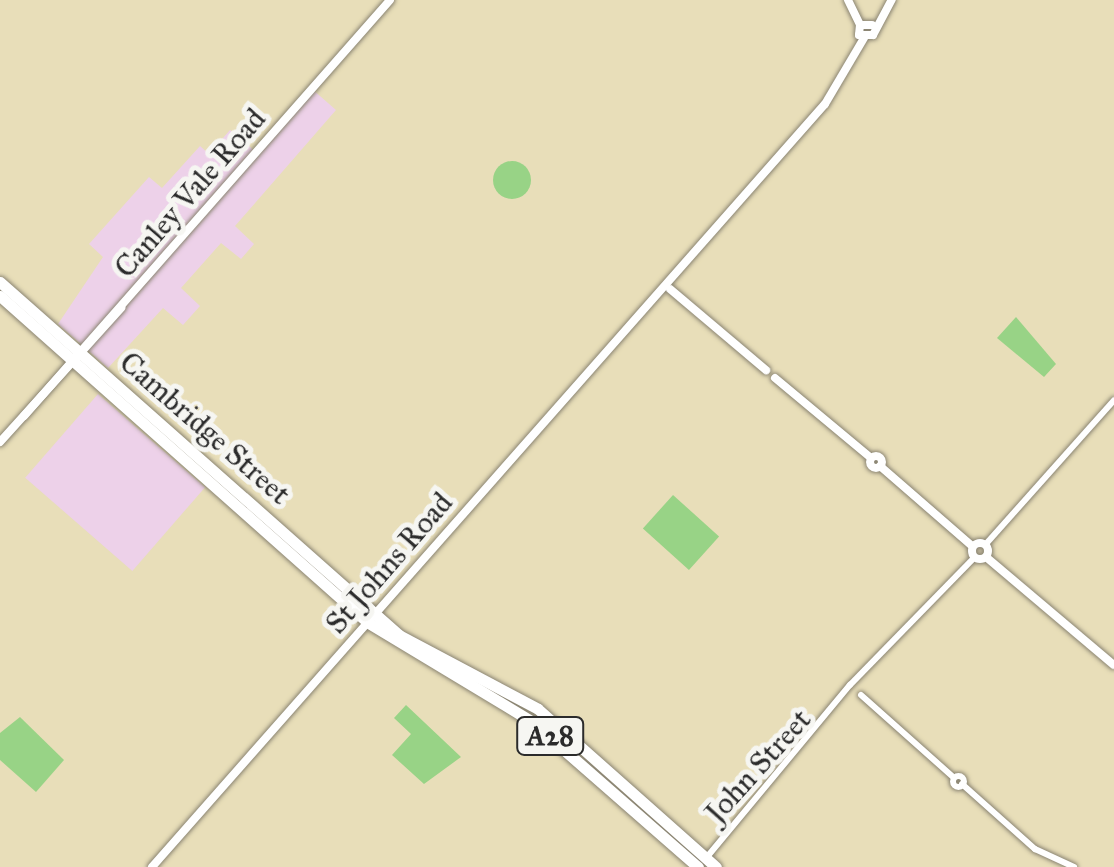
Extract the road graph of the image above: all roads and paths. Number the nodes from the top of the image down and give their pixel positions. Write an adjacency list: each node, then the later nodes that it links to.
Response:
1 (390, 0): 10 (main road, Canley Vale Road)
2 (848, 0): 4 (main road)
3 (892, 0): 5 (main road, St Johns Road)
4 (860, 24): 5 (main road); 6 (main road)
5 (872, 25): 6 (main road, St Johns Road)
6 (864, 38): 8 (main road, St Johns Road)
7 (0, 282): 10 (highway, Cambridge Street / A28)
8 (667, 286): 14 (main road); 17 (main road, St Johns Road)
9 (0, 296): 10 (highway, Cambridge Street / A28)
10 (77, 357): 12 (main road, Canley Vale Road); 17 (highway, Cambridge Street / A28)
11 (1114, 400): 13 (street)
12 (0, 442)
13 (985, 545): 14 (main road); 15 (main road)
14 (972, 546): 16 (main road)
15 (986, 557): 16 (main road); 18 (main road)
16 (974, 558): 19 (street)
17 (371, 618): 22 (highway, A28); 23 (main road, St Johns Road)
18 (1114, 666)
19 (861, 684): 20 (street, John Street); 21 (street)
20 (851, 695): 21 (street); 22 (street, John Street)
21 (861, 695): 24 (street)
22 (705, 865)
23 (152, 867)
24 (1074, 867)

